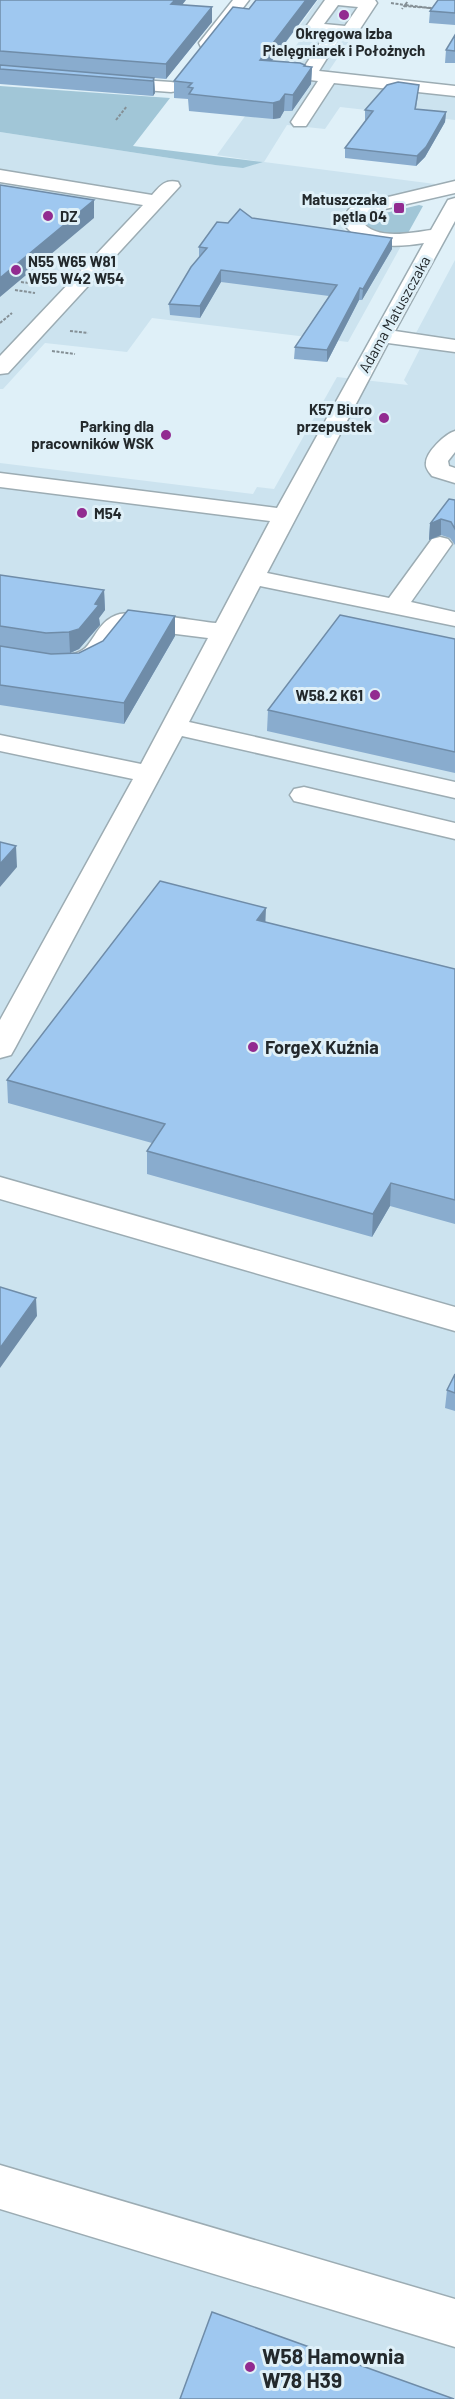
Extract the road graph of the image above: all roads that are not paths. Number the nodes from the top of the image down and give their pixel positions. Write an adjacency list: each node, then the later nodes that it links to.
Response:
1 (242, 0): 5 (street)
2 (333, 0): 3 (street)
3 (347, 0)
4 (331, 39): 7 (street)
5 (195, 57)
6 (183, 72): 8 (street)
7 (328, 77): 9 (street); 10 (street)
8 (89, 81)
9 (455, 91)
10 (300, 122)
11 (0, 176): 14 (street)
12 (171, 186): 14 (street)
13 (455, 188): 16 (street)
14 (156, 201): 19 (street)
15 (455, 204): 16 (street, Adama Matuszczaka)
16 (439, 234): 17 (street, Adama Matuszczaka)
17 (383, 336): 18 (street); 23 (street, Adama Matuszczaka)
18 (455, 346)
19 (0, 368)
20 (455, 438): 21 (street)
21 (455, 476)
22 (0, 480): 23 (street)
23 (284, 516): 25 (street, Adama Matuszczaka)
24 (440, 544): 26 (street)
25 (253, 577): 26 (street); 28 (street, Adama Matuszczaka)
26 (396, 607): 27 (street)
27 (455, 619)
28 (224, 632): 29 (street); 30 (street, Adama Matuszczaka)
29 (0, 656)
30 (174, 726): 32 (street, Adama Matuszczaka); 33 (street)
31 (0, 743): 32 (street)
32 (149, 774): 38 (street, Adama Matuszczaka)
33 (414, 780): 34 (street); 36 (street)
34 (455, 790)
35 (304, 795): 36 (street)
36 (390, 815): 37 (street)
37 (455, 831)
38 (0, 1048)
39 (0, 1188): 40 (street)
40 (455, 1319)
41 (0, 2187): 42 (street)
42 (455, 2323)

